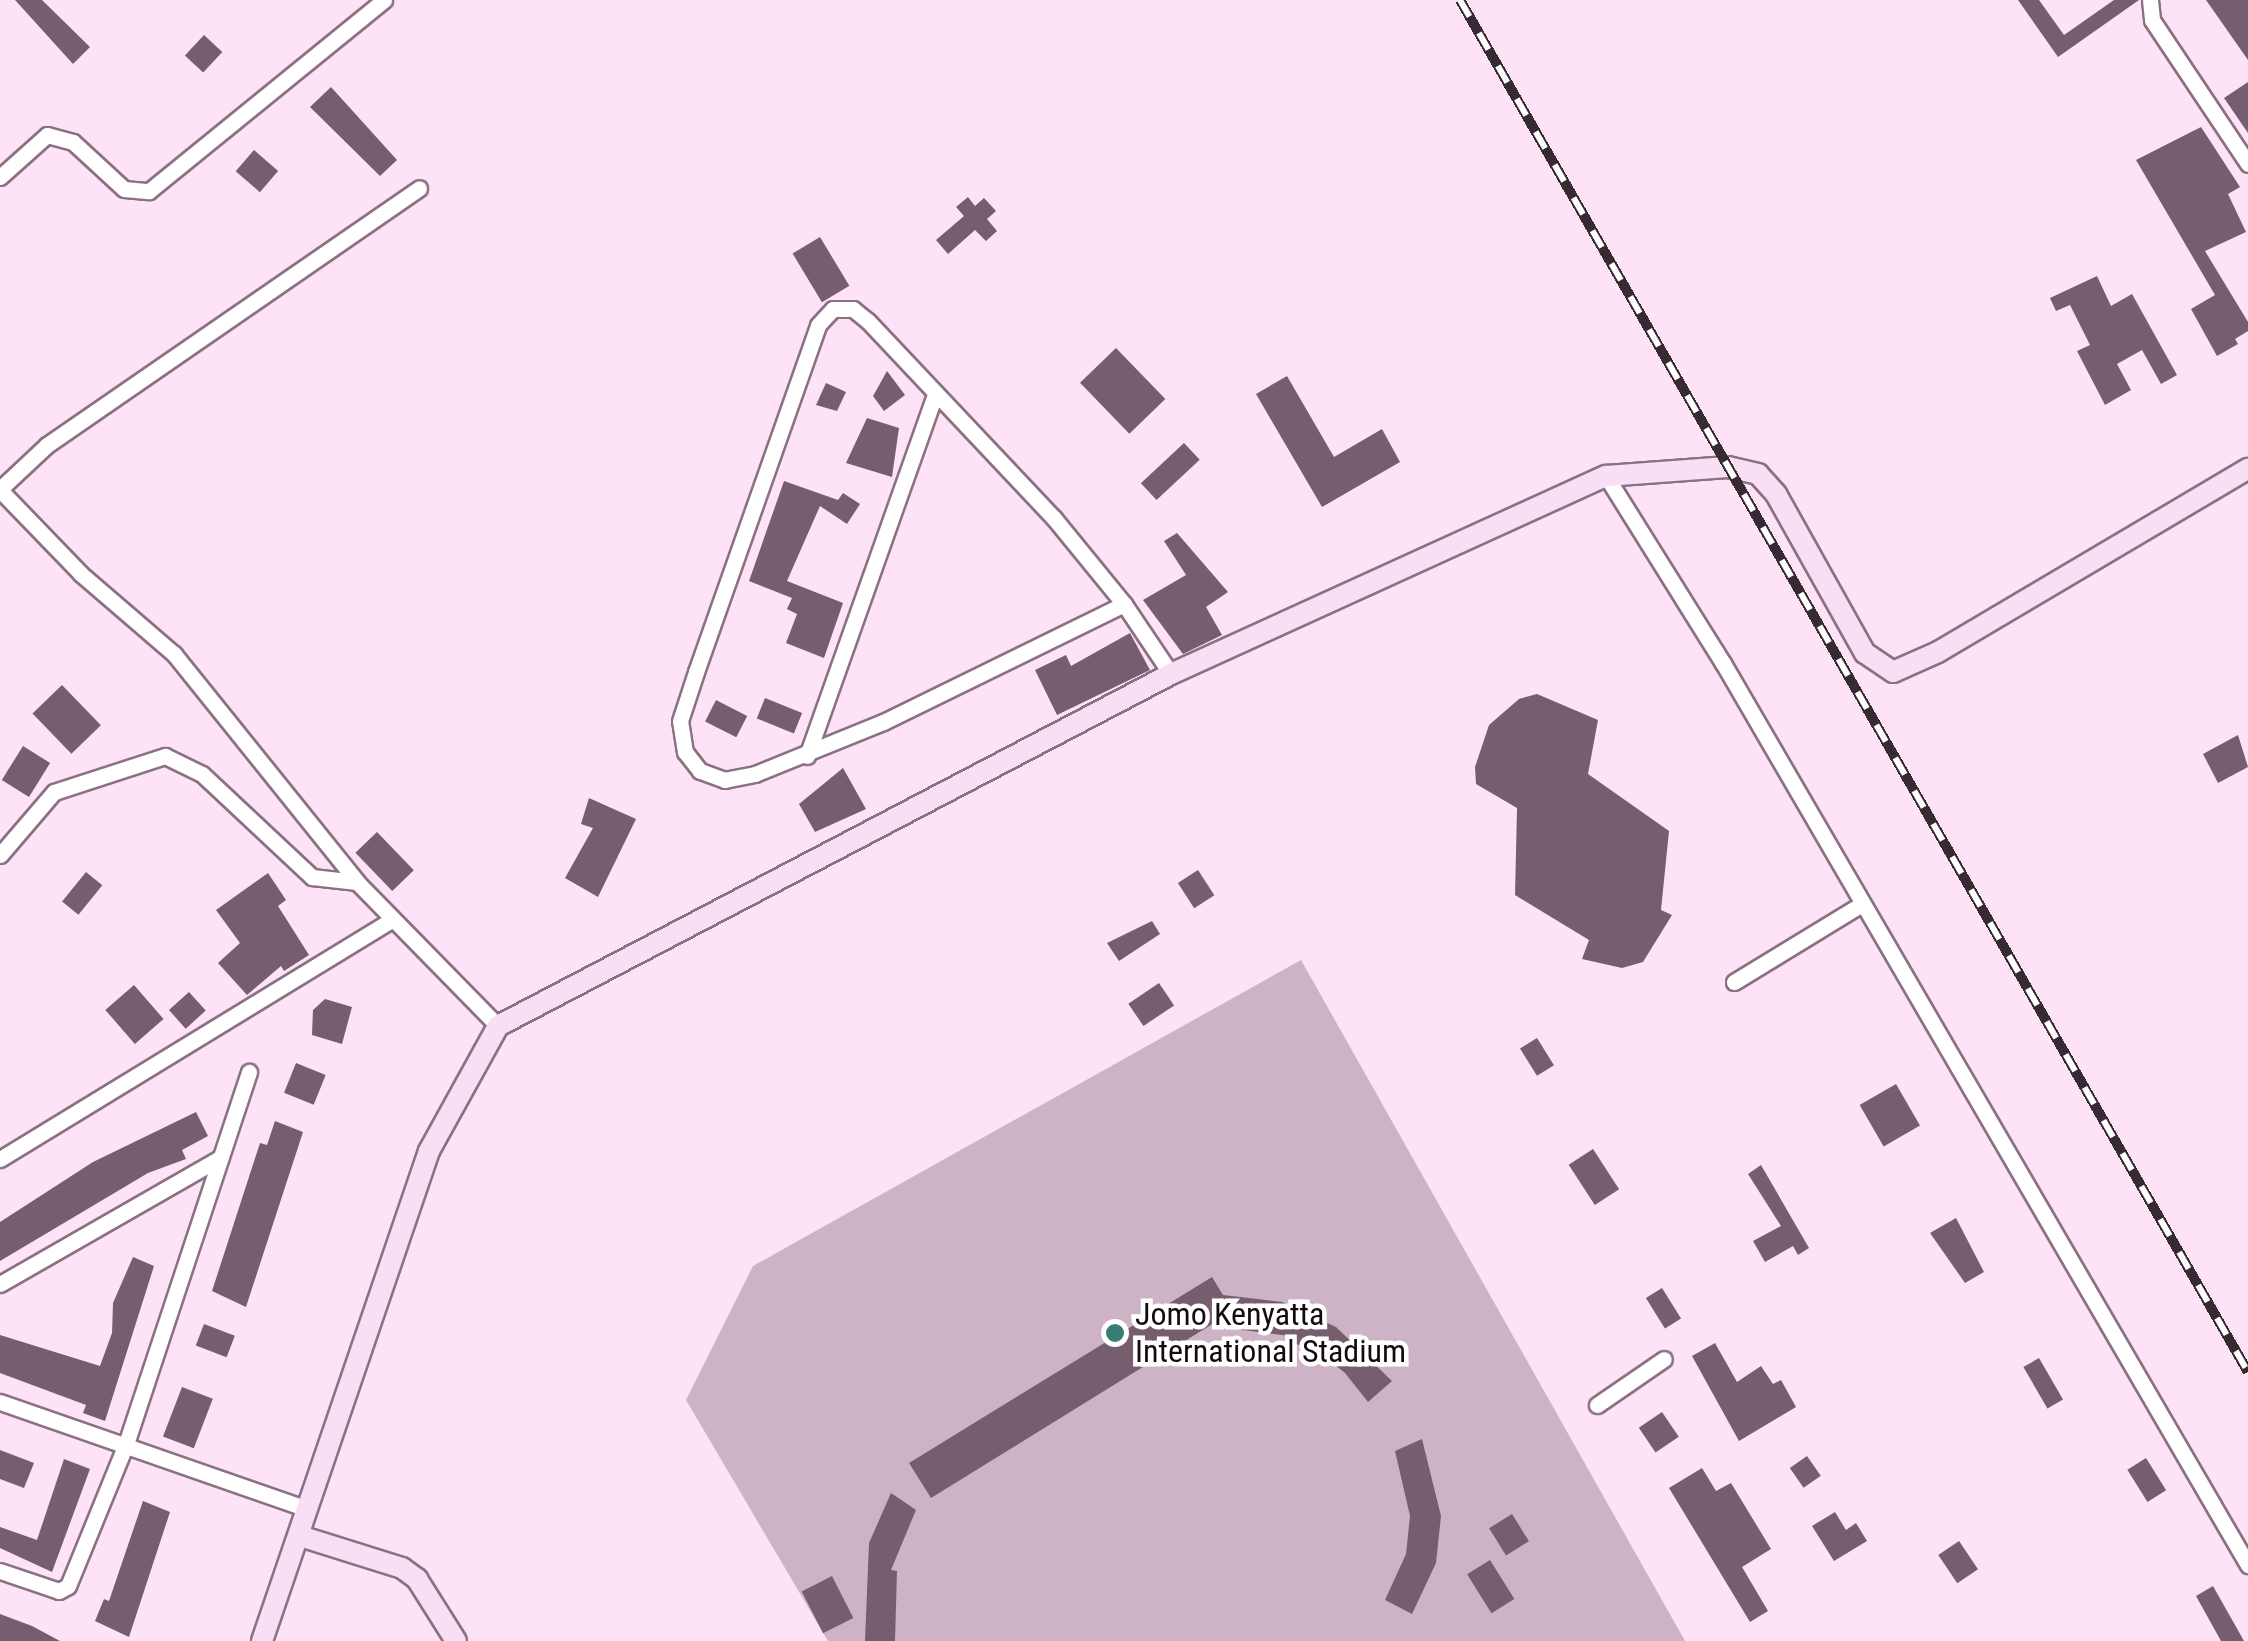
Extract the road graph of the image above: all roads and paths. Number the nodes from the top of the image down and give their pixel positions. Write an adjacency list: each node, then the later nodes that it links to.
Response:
1 (384, 0): 4 (street)
2 (2150, 0): 3 (street)
3 (2248, 164)
4 (0, 177)
5 (419, 188): 9 (street)
6 (935, 396): 10 (street); 12 (street); 12 (street)
7 (2248, 469): 8 (street)
8 (1606, 476): 11 (street); 15 (street)
9 (0, 489): 14 (street)
10 (1124, 604): 11 (street); 12 (street)
11 (1171, 674): 18 (street)
12 (807, 756)
13 (0, 855): 14 (street)
14 (357, 882): 16 (street)
15 (1862, 904): 17 (street); 29 (street)
16 (392, 920): 18 (street); 21 (street)
17 (1734, 982)
18 (498, 1026): 27 (street)
19 (249, 1072): 20 (street)
20 (220, 1158): 22 (street); 26 (street)
21 (0, 1159)
22 (0, 1284)
23 (1664, 1359): 25 (street)
24 (0, 1402): 26 (street)
25 (1596, 1405)
26 (126, 1444): 27 (street); 30 (street)
27 (308, 1509): 28 (street)
28 (300, 1536): 31 (street); 32 (street)
29 (2248, 1565)
30 (0, 1570)
31 (262, 1641)
32 (456, 1641)

